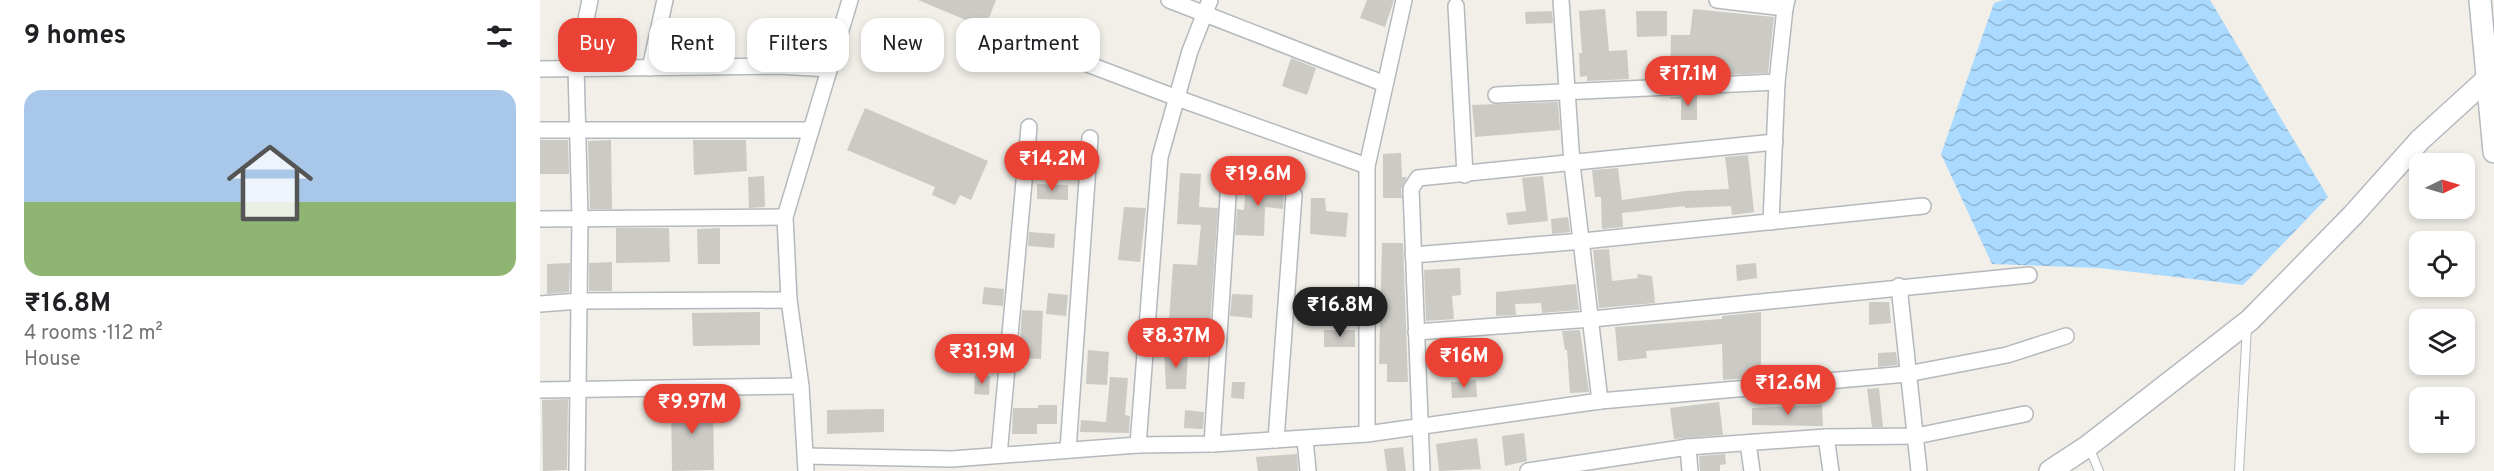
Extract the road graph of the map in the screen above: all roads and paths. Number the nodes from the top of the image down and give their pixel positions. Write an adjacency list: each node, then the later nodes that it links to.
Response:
1 (590, 0): 12 (street)
2 (665, 0): 13 (street)
3 (850, 0): 14 (street)
4 (1169, 0): 11 (street)
5 (1404, 0): 22 (street)
6 (1561, 0): 23 (street)
7 (1717, 0): 8 (street)
8 (1786, 4): 21 (street)
9 (1456, 6): 35 (street)
10 (2485, 6): 20 (street)
11 (1207, 7): 22 (street); 25 (street)
12 (586, 18)
13 (661, 18)
14 (845, 18)
15 (558, 68): 16 (street)
16 (540, 69)
17 (1100, 69): 25 (street)
18 (576, 72): 28 (street)
19 (828, 72): 29 (street)
20 (2487, 79): 32 (street); 51 (street)
21 (1777, 82): 23 (street); 31 (street)
22 (1385, 84): 34 (street)
23 (1567, 91): 24 (street); 33 (street)
24 (1496, 94)
25 (1177, 98): 34 (street); 68 (street)
26 (1029, 127): 72 (street)
27 (540, 130): 28 (street)
28 (577, 130): 29 (street); 41 (street)
29 (811, 130): 39 (street)
30 (1090, 138): 71 (street)
31 (1775, 142): 33 (street); 42 (street)
32 (2494, 152)
33 (1572, 164): 35 (street); 43 (street)
34 (1367, 166): 61 (street)
35 (1466, 175): 44 (street)
36 (1229, 182): 67 (street)
37 (1294, 195): 65 (street)
38 (1923, 206): 42 (street)
39 (785, 217): 41 (street); 47 (street)
40 (540, 219): 41 (street)
41 (580, 219): 48 (street)
42 (1771, 222): 43 (street)
43 (1583, 241): 44 (street); 50 (street)
44 (1413, 255): 52 (street)
45 (2029, 275): 46 (street)
46 (1899, 286): 50 (street); 54 (street)
47 (789, 300): 48 (street); 55 (street)
48 (579, 301): 49 (street); 56 (street)
49 (540, 304)
50 (1592, 319): 52 (street); 58 (street)
51 (2247, 322): 69 (street); 85 (lane)
52 (1416, 332): 60 (street)
53 (2066, 336): 54 (street)
54 (1907, 374): 58 (street); 62 (street)
55 (801, 386): 56 (street); 73 (street)
56 (577, 389): 57 (street); 75 (street)
57 (540, 390)
58 (1600, 401): 60 (street)
59 (2025, 414): 62 (street)
60 (1420, 429): 61 (street); 77 (street)
61 (1367, 434): 64 (street)
62 (1916, 436): 63 (street); 82 (street)
63 (1826, 437): 66 (street); 81 (street)
64 (1305, 439): 65 (street); 76 (street)
65 (1276, 440): 67 (street)
66 (1748, 443): 70 (street); 80 (street)
67 (1212, 444): 68 (street)
68 (1138, 445): 71 (street)
69 (2088, 446): 83 (street); 84 (lane)
70 (1688, 447): 78 (street); 79 (street)
71 (1068, 450): 72 (street)
72 (999, 455): 74 (street)
73 (806, 464): 74 (street)
74 (951, 465)
75 (577, 471)
76 (1308, 471)
77 (1422, 471)
78 (1528, 471)
79 (1690, 471)
80 (1752, 471)
81 (1831, 471)
82 (1919, 471)
83 (2050, 471)
84 (2099, 471)
85 (2239, 471)

